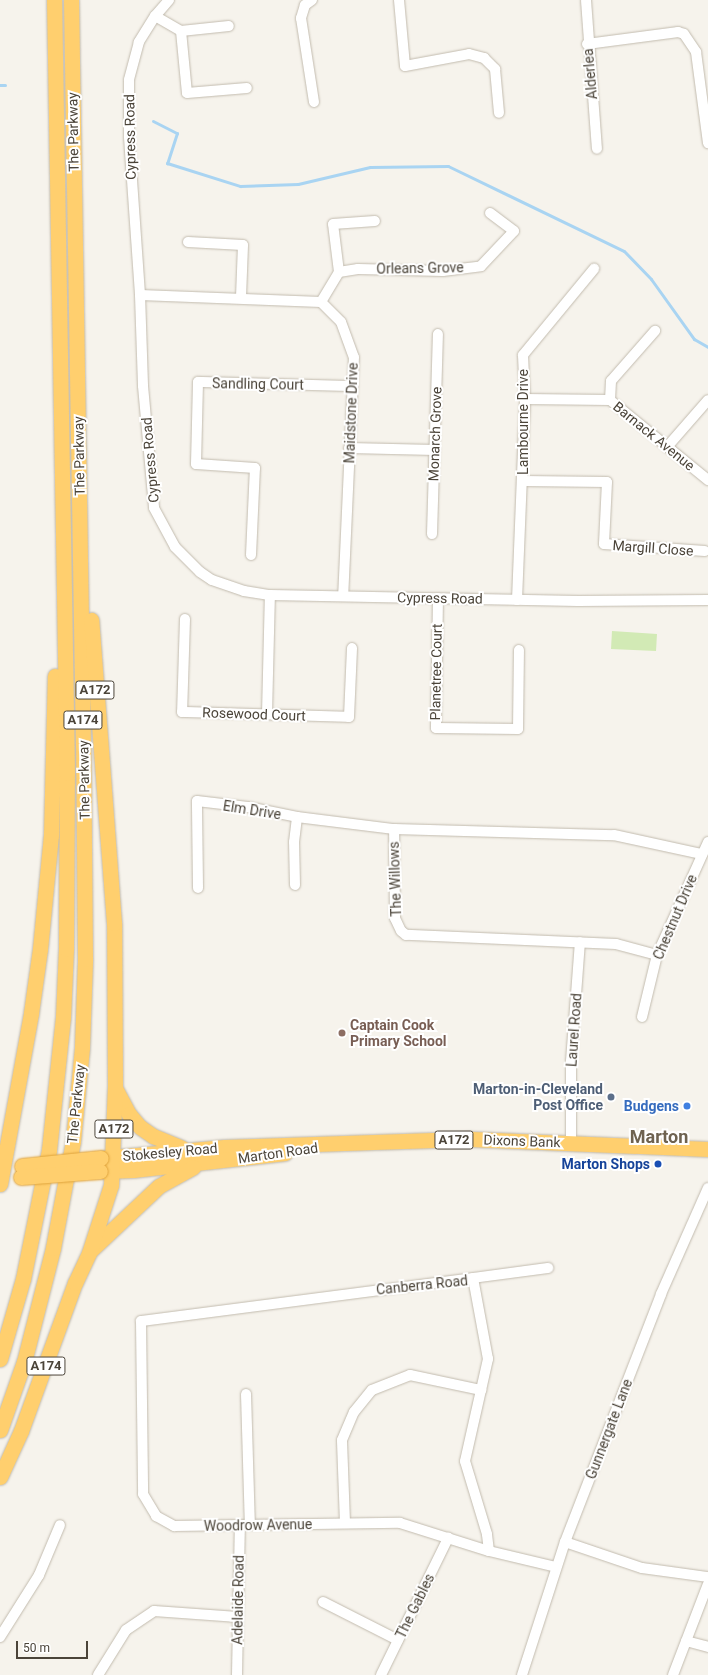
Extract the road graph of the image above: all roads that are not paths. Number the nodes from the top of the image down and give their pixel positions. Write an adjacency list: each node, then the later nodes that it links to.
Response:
1 (54, 0): 39 (highway, The Parkway / A174)
2 (70, 0): 38 (highway, The Parkway / A174)
3 (169, 0): 7 (street, Cypress Road)
4 (312, 0): 12 (street)
5 (399, 0): 13 (street)
6 (586, 0): 10 (street, Alderlea)
7 (155, 16): 9 (street); 21 (street, Cypress Road)
8 (229, 26): 9 (street)
9 (181, 31): 11 (street)
10 (587, 44): 14 (street); 15 (street, Alderlea)
11 (247, 88)
12 (314, 102)
13 (499, 113)
14 (708, 143)
15 (597, 149)
16 (490, 213): 20 (street, Orleans Grove)
17 (374, 221): 20 (street)
18 (188, 242): 22 (street)
19 (594, 269): 27 (street, Lambourne Drive)
20 (339, 272): 23 (street)
21 (140, 295): 22 (street); 40 (street, Cypress Road)
22 (242, 298): 23 (street)
23 (321, 302): 26 (street, Maidstone Drive)
24 (655, 330): 28 (street)
25 (438, 334): 32 (street, Monarch Grove)
26 (353, 386): 31 (street, Maidstone Drive); 37 (street, Sandling Court)
27 (525, 398): 28 (street, Barnack Avenue); 34 (street, Lambourne Drive)
28 (610, 400): 30 (street, Barnack Avenue)
29 (708, 400): 30 (street)
30 (667, 447): 33 (street, Barnack Avenue)
31 (349, 448): 32 (street); 41 (street, Maidstone Drive)
32 (435, 450): 35 (street, Monarch Grove)
33 (708, 480)
34 (523, 481): 36 (street, Margill Close); 43 (street, Lambourne Drive)
35 (432, 534)
36 (705, 551)
37 (251, 556)
38 (80, 558): 58 (highway, A172); 76 (highway, The Parkway / A174)
39 (63, 576): 66 (highway, A174); 73 (highway, The Parkway / A174)
40 (270, 595): 41 (street, Cypress Road); 48 (street)
41 (343, 596): 42 (street, Cypress Road)
42 (438, 598): 43 (street, Cypress Road); 47 (street, Planetree Court)
43 (518, 600): 44 (street, Cypress Road)
44 (708, 600)
45 (185, 619): 48 (street, Rosewood Court)
46 (352, 648): 48 (street, Rosewood Court)
47 (519, 650)
48 (267, 714)
49 (297, 817): 50 (street, Elm Drive); 53 (street); 54 (street, Elm Drive)
50 (394, 829): 52 (street, The Willows); 55 (street, The Willows)
51 (708, 842): 52 (street, Chestnut Drive)
52 (702, 854): 56 (street, Chestnut Drive)
53 (295, 885)
54 (198, 888)
55 (580, 942): 56 (street, The Willows); 59 (street, Laurel Road)
56 (657, 956): 57 (street, Chestnut Drive)
57 (642, 1017)
58 (115, 1087): 61 (highway, A172); 65 (highway, A172)
59 (571, 1142): 60 (highway, Dixons Bank / A172); 62 (highway, Dixons Bank / A172)
60 (337, 1144): 63 (highway, Marton Road / A172)
61 (184, 1149): 63 (highway, Stokesley Road / A172); 65 (highway, Stokesley Road / A172)
62 (708, 1149)
63 (226, 1153): 64 (highway, Marton Road / A172)
64 (201, 1163): 65 (highway, Marton Road / A172); 69 (highway, A174)
65 (106, 1164): 66 (highway, Stokesley Road / A172, bridge); 69 (highway, A174)
66 (2, 1177)
67 (708, 1188): 68 (street, Gunnergate Lane)
68 (706, 1202): 82 (street, Gunnergate Lane)
69 (89, 1253): 77 (highway, A174)
70 (548, 1268): 71 (street)
71 (473, 1278): 72 (street, Canberra Road); 74 (street, Canberra Road)
72 (141, 1321): 79 (street, Woodrow Avenue)
73 (0, 1359)
74 (481, 1390): 78 (street); 83 (street, Canberra Road)
75 (246, 1394): 79 (street, Adelaide Road)
76 (0, 1430)
77 (0, 1478)
78 (345, 1523): 79 (street, Woodrow Avenue); 81 (street, Woodrow Avenue)
79 (245, 1525): 88 (street, Adelaide Road)
80 (60, 1526): 89 (street)
81 (448, 1538): 83 (street, Woodrow Avenue); 90 (street, The Gables)
82 (565, 1542): 84 (street, Gunnergate Lane); 85 (street)
83 (489, 1551): 84 (street, Woodrow Avenue)
84 (556, 1567): 96 (street, Gunnergate Lane)
85 (708, 1577)
86 (708, 1584): 91 (street)
87 (323, 1602): 90 (street)
88 (238, 1617): 93 (street); 94 (street, Adelaide Road)
89 (0, 1637)
90 (398, 1640): 95 (street, The Gables)
91 (686, 1641): 92 (street); 97 (street)
92 (708, 1648)
93 (98, 1675)
94 (236, 1675)
95 (382, 1675)
96 (522, 1675)
97 (673, 1675)

